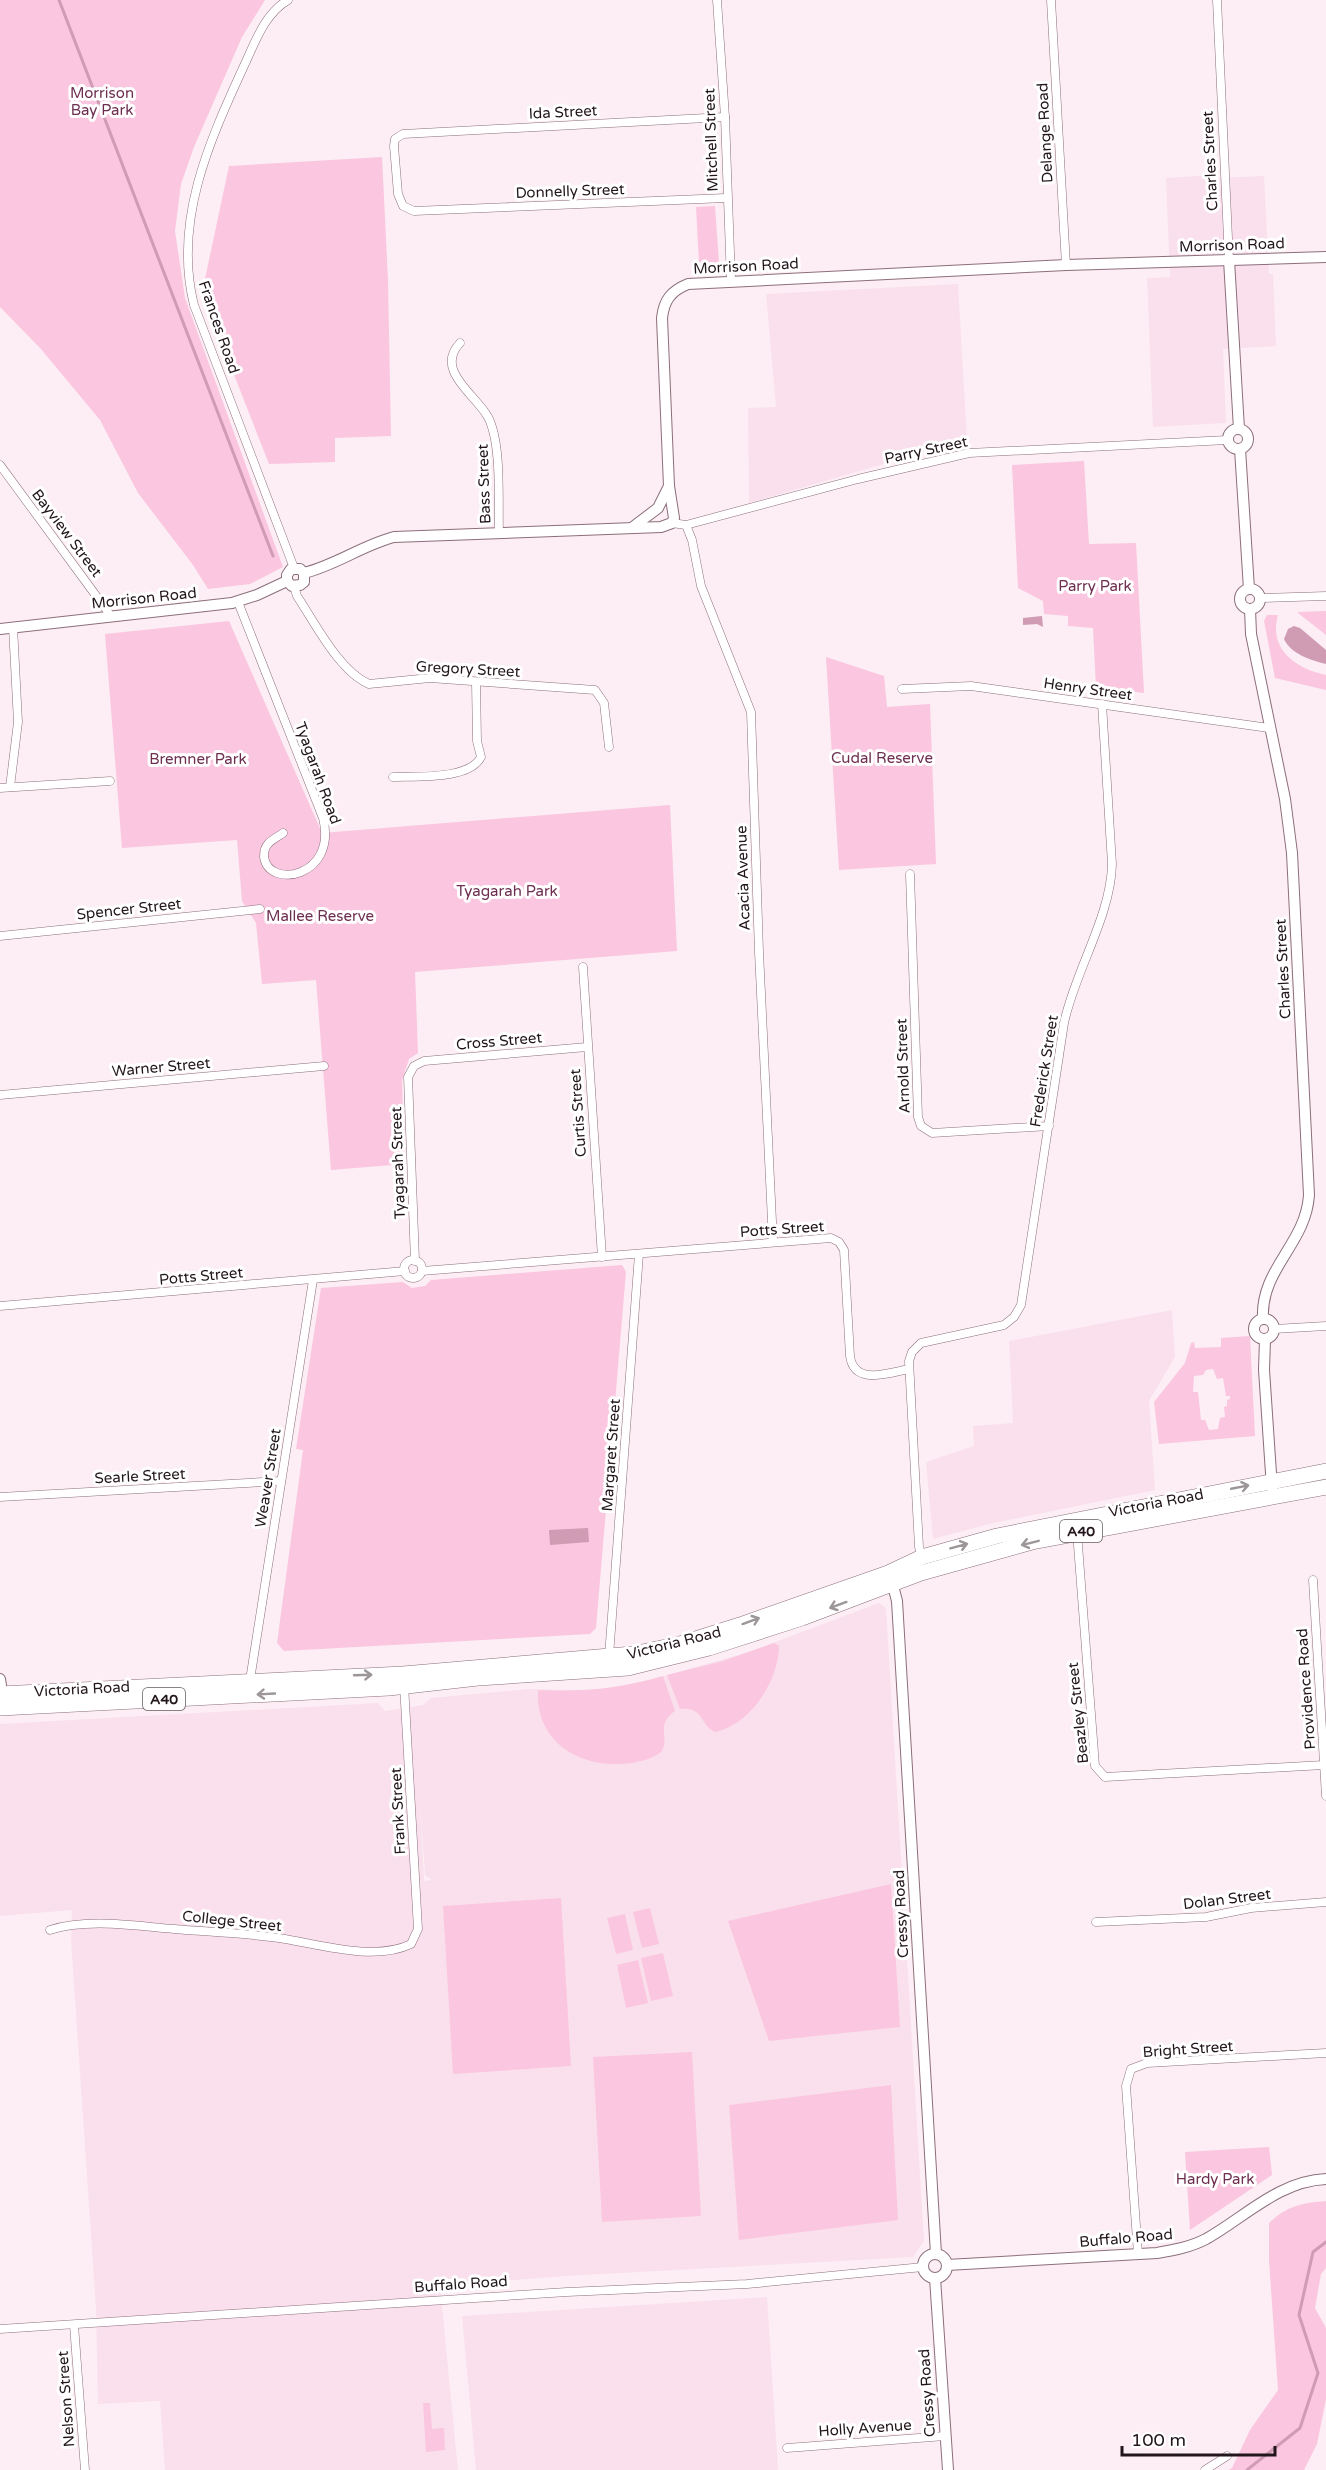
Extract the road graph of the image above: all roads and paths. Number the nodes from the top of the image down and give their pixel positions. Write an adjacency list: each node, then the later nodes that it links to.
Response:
1 (288, 0): 22 (street, Frances Road)
2 (717, 0): 5 (street, Mitchell Street)
3 (1051, 0): 10 (street, Delange Road)
4 (1217, 0): 9 (street, Charles Street)
5 (725, 117): 6 (street, Mitchell Street); 7 (street, Ida Street)
6 (726, 198): 7 (street, Donnelly Street); 11 (street, Mitchell Street)
7 (414, 211)
8 (1326, 257): 9 (street, Morrison Road)
9 (1229, 260): 10 (street, Morrison Road); 13 (street, Charles Street)
10 (1066, 265): 11 (street, Morrison Road)
11 (730, 280): 17 (street, Morrison Road)
12 (460, 343): 21 (street, Bass Street)
13 (1239, 429): 14 (street); 15 (street)
14 (1227, 440): 15 (street); 19 (street, Parry Street)
15 (1240, 449): 24 (street)
16 (0, 465): 29 (street, Bayview Street)
17 (669, 486): 18 (street, Morrison Road); 20 (street)
18 (672, 524): 19 (street, Parry Street); 20 (street)
19 (686, 525): 51 (street, Acacia Avenue)
20 (632, 528): 21 (street)
21 (499, 533): 22 (street)
22 (299, 570): 23 (street); 23 (street)
23 (291, 584): 27 (street, Morrison Road); 32 (street, Gregory Street)
24 (1249, 589): 26 (street); 28 (street)
25 (1326, 596): 26 (street)
26 (1260, 598): 28 (street)
27 (238, 602): 29 (street, Morrison Road); 41 (street, Tyagarah Road)
28 (1250, 609): 35 (street, Charles Street)
29 (111, 616): 30 (street, Morrison Road)
30 (13, 627): 31 (street, Morrison Road); 39 (street)
31 (0, 629)
32 (476, 682): 36 (street, Gregory Street); 37 (street)
33 (902, 689): 34 (street, Henry Street)
34 (1102, 704): 35 (street, Henry Street); 50 (street, Frederick Street)
35 (1269, 728): 59 (street, Charles Street)
36 (609, 747)
37 (393, 777)
38 (110, 781): 39 (street)
39 (10, 787): 40 (street)
40 (0, 788)
41 (283, 833)
42 (910, 874): 50 (street, Arnold Street)
43 (260, 909): 44 (street, Spencer Street)
44 (0, 936)
45 (583, 967): 46 (street, Curtis Street)
46 (587, 1047): 48 (street, Cross Street); 53 (street, Curtis Street)
47 (324, 1066): 49 (street, Warner Street)
48 (414, 1066): 54 (street, Tyagarah Street)
49 (0, 1095)
50 (1048, 1126): 63 (street, Frederick Street)
51 (773, 1242): 52 (street, Potts Street); 63 (street, Potts Street)
52 (639, 1254): 53 (street, Potts Street); 73 (street, Margaret Street)
53 (602, 1257): 55 (street, Potts Street)
54 (415, 1261): 55 (street); 56 (street)
55 (422, 1270): 56 (street)
56 (405, 1271): 57 (street, Potts Street)
57 (314, 1280): 58 (street, Potts Street); 65 (street, Weaver Street)
58 (0, 1305)
59 (1263, 1319): 61 (street); 62 (street)
60 (1326, 1326): 61 (street)
61 (1274, 1329): 62 (street)
62 (1265, 1339): 67 (street)
63 (909, 1369): 70 (street)
64 (1326, 1471): 67 (highway, Victoria Road / A40)
65 (281, 1481): 68 (street, Searle Street); 74 (street, Weaver Street)
66 (1326, 1487): 67 (highway, Victoria Road / A40)
67 (1272, 1488): 69 (highway, Victoria Road / A40); 70 (highway, Victoria Road / A40, one-way to 67)
68 (0, 1497)
69 (1077, 1532): 71 (highway, Victoria Road / A40, one-way to 71); 78 (street, Beazley Street)
70 (922, 1557): 71 (highway, Victoria Road / A40)
71 (891, 1579): 73 (highway, Victoria Road / A40, one-way to 71); 75 (highway, Victoria Road / A40, one-way to 75); 86 (street, Cressy Road)
72 (1313, 1580): 77 (street, Providence Road)
73 (609, 1658): 75 (highway, Victoria Road / A40)
74 (250, 1680): 75 (highway, Victoria Road / A40, one-way to 75); 76 (highway, Victoria Road / A40)
75 (404, 1680): 76 (highway, Victoria Road / A40, one-way to 76); 83 (street, Frank Street)
76 (1, 1696)
77 (1325, 1749): 78 (street, Providence Road)
78 (1324, 1765): 79 (street, Providence Road)
79 (1326, 1796)
80 (1326, 1902): 81 (street, Dolan Street)
81 (1096, 1922)
82 (50, 1930): 83 (street, College Street)
83 (411, 1944)
84 (1326, 2053): 87 (street, Bright Street)
85 (1326, 2179): 87 (street, Buffalo Road)
86 (936, 2254): 88 (street); 89 (street)
87 (1138, 2254): 88 (street, Buffalo Road)
88 (947, 2265): 90 (street)
89 (923, 2267): 90 (street); 91 (street, Buffalo Road)
90 (935, 2278): 93 (street, Cressy Road)
91 (74, 2325): 92 (street, Buffalo Road); 96 (street, Nelson Street)
92 (0, 2329)
93 (945, 2436): 94 (street, Holly Avenue); 97 (street, Cressy Road)
94 (787, 2448)
95 (1227, 2456): 98 (street)
96 (85, 2470)
97 (948, 2470)
98 (1205, 2470)

